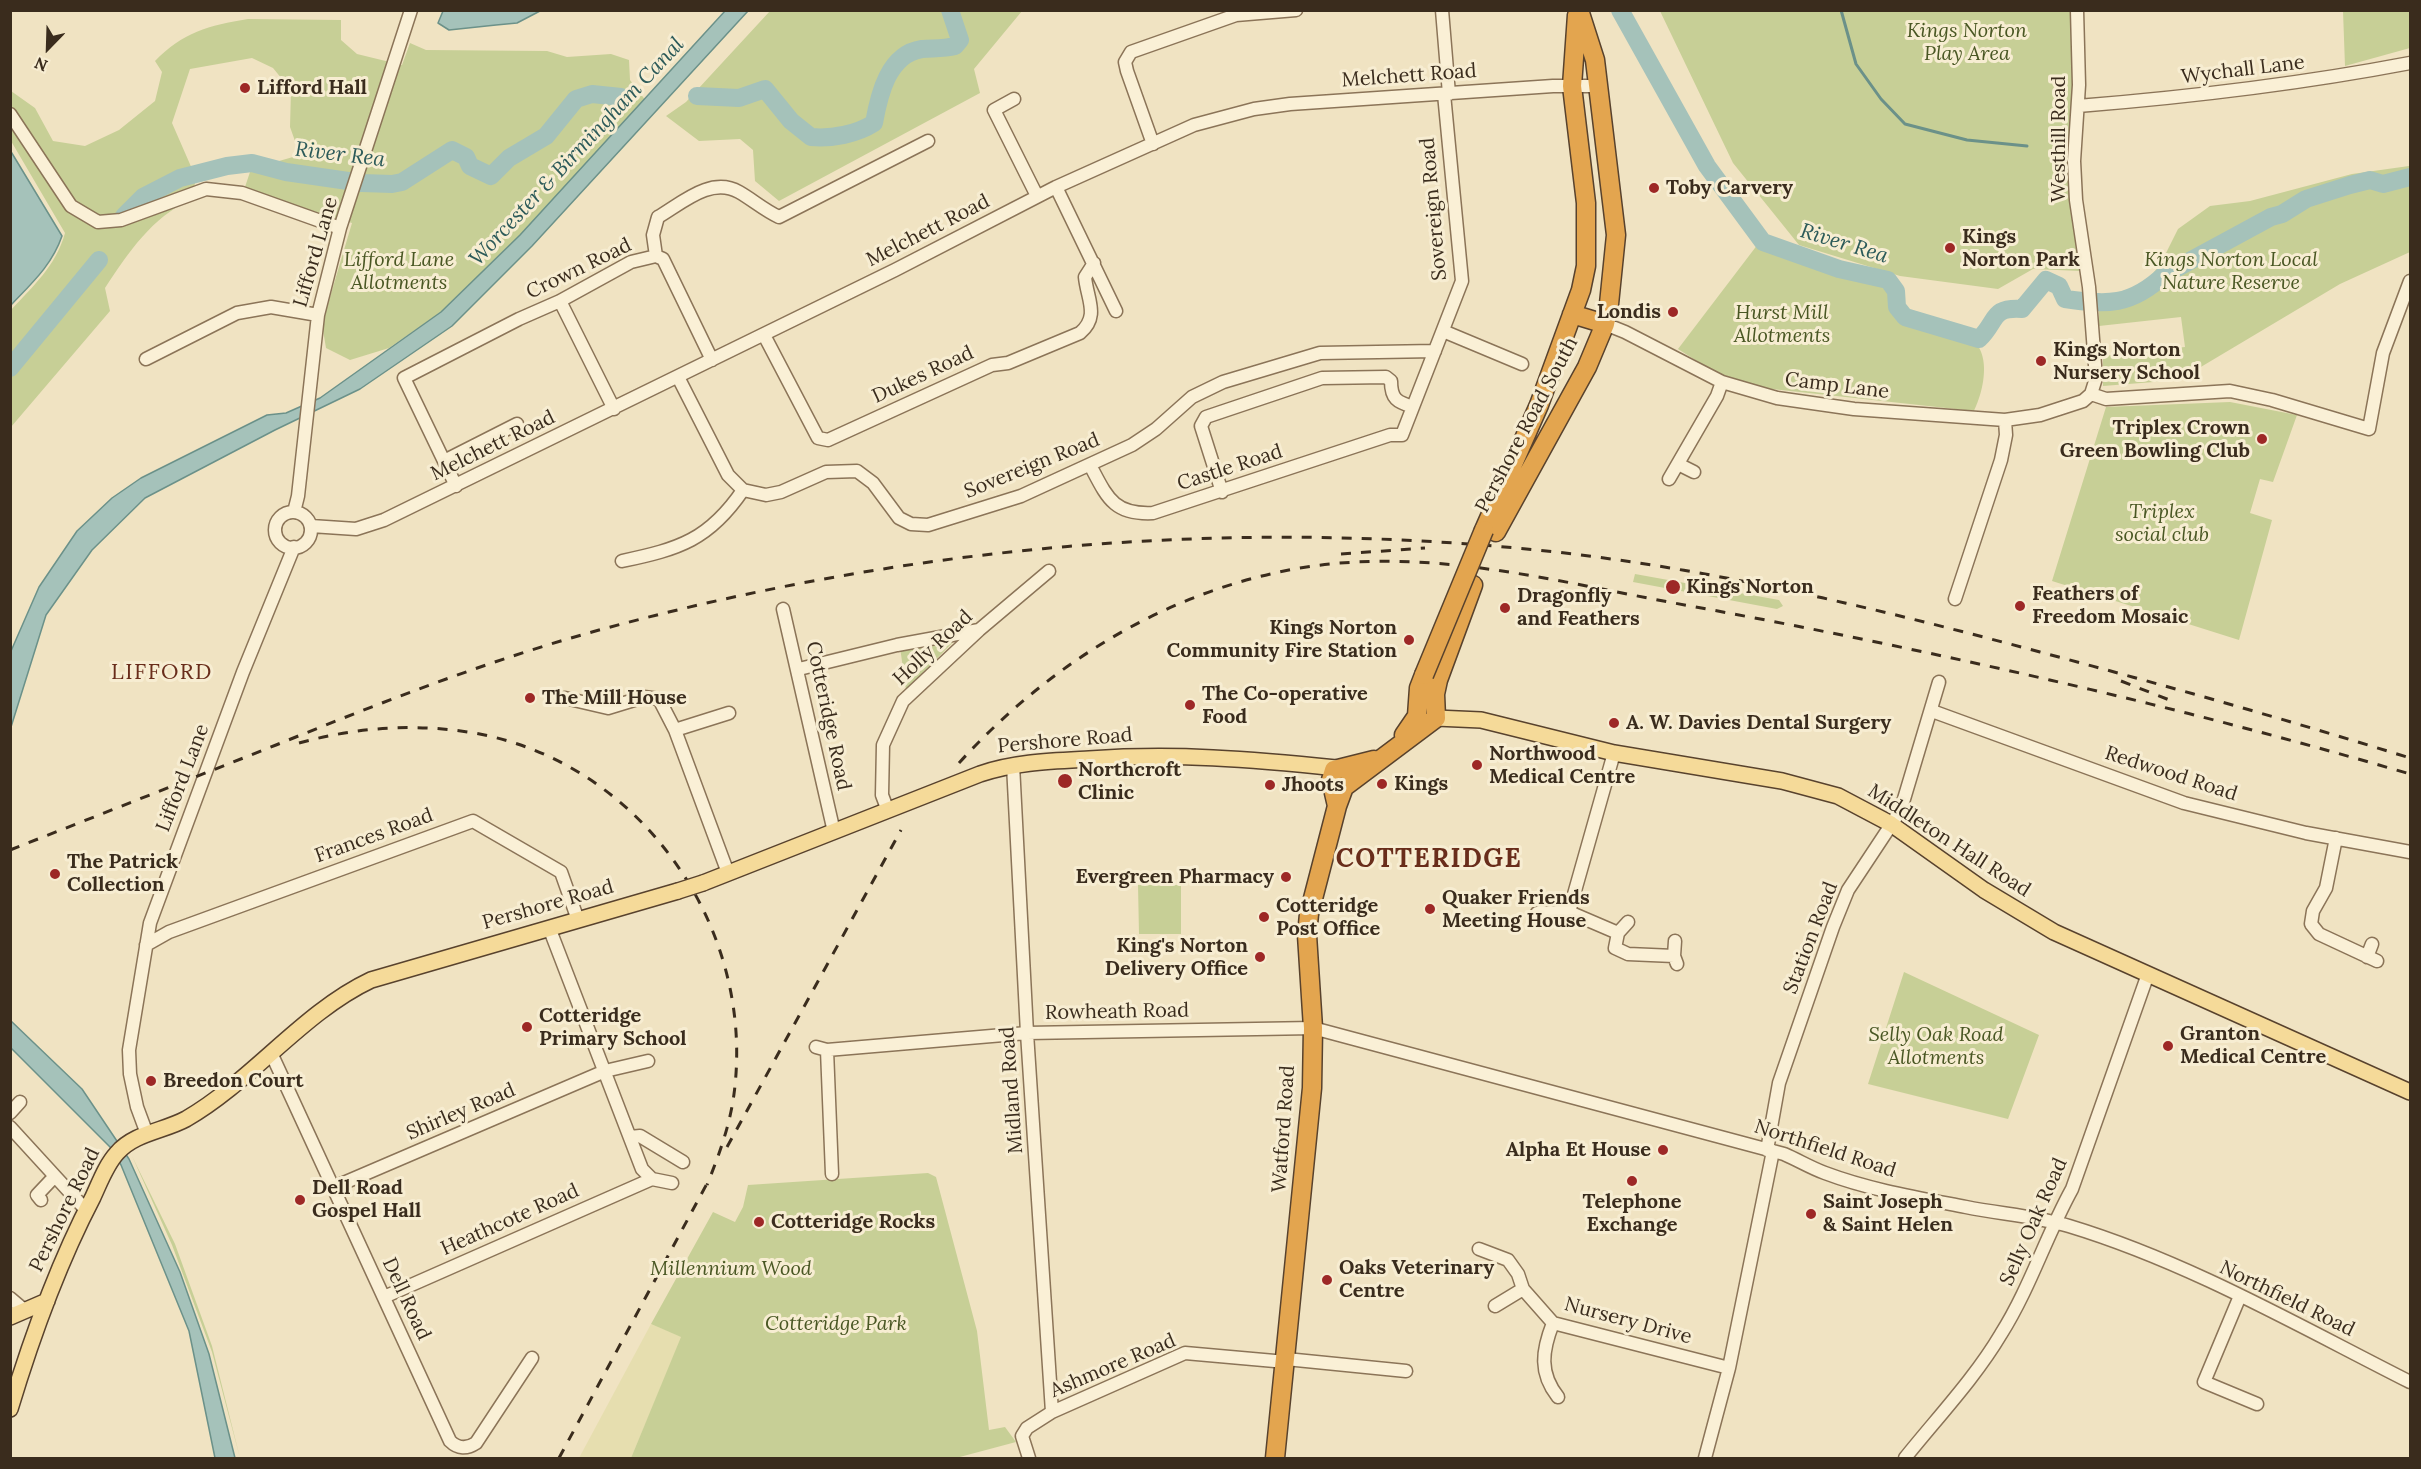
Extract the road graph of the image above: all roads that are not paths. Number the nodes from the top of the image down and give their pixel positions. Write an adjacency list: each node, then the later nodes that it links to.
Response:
1 (411, 10): 17 (street, Lifford Lane)
2 (1296, 10): 14 (street)
3 (1442, 10): 9 (street, Sovereign Road)
4 (1578, 10): 7 (highway, Pershore Road South); 8 (highway, Pershore Road South)
5 (2077, 10): 11 (street, Westhill Road)
6 (2410, 63): 11 (street, Wychall Lane)
7 (1572, 86): 8 (street, Melchett Road); 9 (street, Melchett Road); 23 (highway, Pershore Road South)
8 (1597, 86): 25 (highway, Pershore Road South)
9 (1447, 94): 14 (street, Melchett Road); 26 (street, Sovereign Road)
10 (1014, 99): 16 (street)
11 (2078, 106): 34 (street, Westhill Road)
12 (10, 114): 17 (street)
13 (928, 141): 18 (street, Crown Road)
14 (1153, 144): 15 (street, Melchett Road)
15 (1056, 188): 16 (street, Melchett Road); 19 (street)
16 (1037, 196): 27 (street, Melchett Road)
17 (340, 228): 24 (street, Lifford Lane)
18 (656, 256): 21 (street, Crown Road); 30 (street)
19 (1094, 263): 22 (street); 27 (street, Dukes Road)
20 (2410, 281): 34 (street)
21 (560, 301): 36 (street); 40 (street, Crown Road)
22 (1116, 311)
23 (1572, 314): 25 (highway); 50 (highway, Pershore Road South)
24 (318, 315): 29 (street); 48 (street, Lifford Lane)
25 (1605, 324): 33 (street, Camp Lane); 50 (highway, Pershore Road South)
26 (1443, 332): 28 (street, Sovereign Road); 31 (street)
27 (764, 334): 30 (street, Melchett Road)
28 (1435, 351): 35 (street, Sovereign Road); 42 (street, Sovereign Road)
29 (146, 359)
30 (712, 360): 32 (street, Melchett Road)
31 (1522, 364)
32 (678, 377): 36 (street, Melchett Road); 46 (street)
33 (1722, 382): 37 (street, Camp Lane); 41 (street)
34 (2091, 394): 37 (street, Camp Lane)
35 (1413, 407): 39 (street, Sovereign Road); 47 (street)
36 (614, 408): 45 (street, Melchett Road)
37 (2005, 420): 54 (street)
38 (517, 424): 40 (street)
39 (1402, 435): 47 (street, Castle Road)
40 (444, 461): 45 (street)
41 (1678, 464): 43 (street); 44 (street)
42 (1090, 465): 46 (street, Sovereign Road); 47 (street, Castle Road)
43 (1694, 472)
44 (1669, 479)
45 (456, 486): 49 (street, Melchett Road)
46 (743, 490): 52 (street)
47 (1222, 492)
48 (294, 512): 49 (street); 51 (street)
49 (311, 526): 51 (street, Lifford Lane)
50 (1493, 528): 62 (highway, Pershore Road South); 62 (highway, bridge)
51 (294, 548): 81 (street, Lifford Lane)
52 (622, 561)
53 (1049, 571): 56 (street, Holly Road)
54 (1955, 599)
55 (783, 609): 57 (street, Cotteridge Road)
56 (979, 630): 57 (street); 67 (street, Holly Road)
57 (799, 669): 69 (street, Cotteridge Road)
58 (1939, 682): 60 (street, Station Road)
59 (565, 698): 63 (street)
60 (1932, 711): 68 (street, Station Road); 70 (street, Redwood Road)
61 (729, 713): 63 (street)
62 (1427, 716): 64 (main road, Middleton Hall Road); 66 (highway)
63 (675, 730): 72 (street)
64 (1614, 753): 68 (main road, Middleton Hall Road); 73 (street)
65 (1013, 765): 66 (main road, Pershore Road); 67 (main road, Pershore Road); 84 (street, Midland Road)
66 (1340, 778): 83 (highway, Watford Road)
67 (888, 811): 69 (main road, Pershore Road)
68 (1891, 824): 82 (main road, Middleton Hall Road); 94 (street, Station Road)
69 (834, 832): 72 (main road, Pershore Road)
70 (2336, 838): 71 (street, Redwood Road); 80 (street)
71 (2407, 851)
72 (728, 873): 75 (main road, Pershore Road, bridge)
73 (1569, 912): 74 (street); 78 (street)
74 (1537, 913)
75 (578, 920): 77 (main road, Pershore Road); 81 (street, Frances Road)
76 (1628, 922): 78 (street)
77 (550, 930): 85 (main road, Pershore Road); 87 (street)
78 (1618, 933): 79 (street)
79 (1675, 941)
80 (2372, 944)
81 (146, 945): 92 (street, Lifford Lane)
82 (2148, 974): 88 (main road, Middleton Hall Road); 103 (street, Selly Oak Road)
83 (1313, 1028): 84 (street, Rowheath Road); 94 (street, Northfield Road); 114 (highway, Watford Road)
84 (1027, 1033): 96 (street, Rowheath Road); 121 (street, Midland Road)
85 (272, 1055): 92 (main road, Pershore Road); 100 (street, Dell Road)
86 (648, 1061): 87 (street, Shirley Road)
87 (605, 1071): 93 (street); 100 (street, Shirley Road)
88 (2410, 1092)
89 (20, 1102): 90 (street)
90 (10, 1113)
91 (10, 1127): 97 (street)
92 (141, 1136): 102 (main road, Pershore Road)
93 (630, 1137): 95 (street); 98 (street)
94 (1770, 1151): 103 (street, Northfield Road); 115 (street, Station Road)
95 (683, 1162)
96 (832, 1174)
97 (54, 1177): 101 (street); 102 (street)
98 (652, 1179): 99 (street); 107 (street, Heathcote Road)
99 (672, 1182)
100 (332, 1188): 107 (street, Dell Road)
101 (41, 1200)
102 (84, 1203): 109 (main road, Pershore Road)
103 (2054, 1222): 106 (street, Northfield Road); 125 (street, Selly Oak Road)
104 (1479, 1249): 105 (street, Nursery Drive)
105 (1523, 1289): 110 (street); 112 (street, Nursery Drive)
106 (2240, 1296): 117 (street, Northfield Road); 119 (street)
107 (384, 1297): 113 (street, Dell Road)
108 (10, 1298): 111 (street)
109 (47, 1301): 111 (main road); 120 (main road, Pershore Road)
110 (1495, 1306)
111 (17, 1313)
112 (1553, 1323): 115 (street, Nursery Drive); 118 (street)
113 (532, 1358)
114 (1286, 1360): 116 (street, Ashmore Road); 121 (street, Ashmore Road); 123 (highway, Watford Road)
115 (1729, 1368): 124 (street, Station Road)
116 (1406, 1371)
117 (2410, 1382)
118 (1558, 1397)
119 (2258, 1404)
120 (10, 1408)
121 (1052, 1412): 122 (street, Ashmore Road)
122 (1029, 1458)
123 (1275, 1458)
124 (1705, 1458)
125 (1905, 1458)

